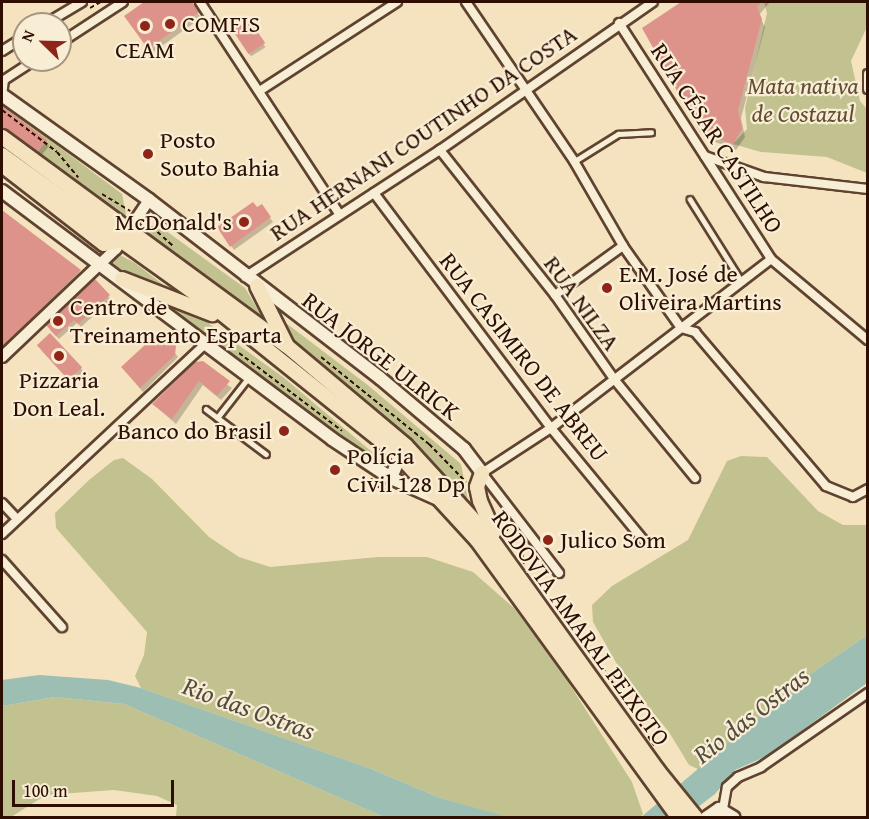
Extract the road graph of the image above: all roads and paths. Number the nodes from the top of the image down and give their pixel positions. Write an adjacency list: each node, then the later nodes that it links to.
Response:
1 (82, 2): 7 (street)
2 (123, 2): 9 (street)
3 (200, 2): 13 (street)
4 (397, 2): 13 (street)
5 (466, 2): 14 (street)
6 (653, 2): 8 (street, RUA HERNANI COUTINHO DA COSTA)
7 (65, 12)
8 (619, 23): 14 (street, RUA HERNANI COUTINHO DA COSTA); 20 (street, RUA CÉSAR CASTILHO)
9 (72, 35)
10 (16, 72): 15 (street)
11 (867, 74): 12 (street)
12 (867, 89)
13 (261, 90): 28 (street)
14 (526, 90): 18 (street, RUA HERNANI COUTINHO DA COSTA); 21 (street)
15 (2, 96): 26 (main road, RUA JORGE ULRICK)
16 (651, 132): 21 (lane)
17 (2, 137): 29 (highway, RODOVIA AMARAL PEIXOTO)
18 (440, 150): 25 (street, RUA HERNANI COUTINHO DA COSTA); 37 (street, RUA NILZA)
19 (2, 155): 29 (highway, RODOVIA AMARAL PEIXOTO)
20 (705, 155): 23 (street); 31 (street, RUA CÉSAR CASTILHO)
21 (574, 161): 30 (street)
22 (2, 165): 29 (highway)
23 (867, 189)
24 (2, 191): 32 (main road)
25 (374, 193): 28 (street, RUA HERNANI COUTINHO DA COSTA); 48 (street, RUA CASIMIRO DE ABREU)
26 (149, 200): 29 (street); 33 (main road, RUA JORGE ULRICK)
27 (690, 200): 35 (lane)
28 (339, 214): 33 (street, RUA HERNANI COUTINHO DA COSTA)
29 (128, 235): 32 (street); 39 (highway, RODOVIA AMARAL PEIXOTO); 42 (highway, RODOVIA AMARAL PEIXOTO)
30 (623, 246): 37 (street); 38 (street)
31 (771, 259): 35 (street); 40 (street, RUA CÉSAR CASTILHO)
32 (101, 264): 34 (main road); 43 (street)
33 (245, 277): 36 (main road, RUA JORGE ULRICK)
34 (122, 279): 39 (highway); 41 (main road)
35 (742, 282): 38 (street)
36 (257, 286): 42 (highway); 51 (main road, RUA JORGE ULRICK)
37 (555, 295): 45 (street, RUA NILZA)
38 (681, 328): 45 (street); 54 (street)
39 (244, 331): 50 (highway, RODOVIA AMARAL PEIXOTO)
40 (867, 339)
41 (206, 344): 44 (main road); 57 (street)
42 (287, 346): 61 (highway, RODOVIA AMARAL PEIXOTO)
43 (2, 357)
44 (249, 377): 47 (lane); 52 (main road)
45 (614, 379): 48 (street); 53 (street, RUA NILZA)
46 (206, 409): 47 (lane)
47 (217, 418): 49 (lane)
48 (551, 428): 51 (street); 59 (street, RUA CASIMIRO DE ABREU)
49 (266, 454)
50 (400, 456): 52 (main road); 55 (highway, RODOVIA AMARAL PEIXOTO)
51 (482, 474): 61 (highway); 62 (street, RUA JORGE ULRICK)
52 (391, 478): 55 (main road)
53 (694, 478)
54 (867, 489)
55 (439, 500): 65 (highway, RODOVIA AMARAL PEIXOTO)
56 (2, 503): 57 (street)
57 (17, 519): 58 (street)
58 (2, 534)
59 (645, 542)
60 (2, 560): 63 (street)
61 (515, 571): 65 (highway, RODOVIA AMARAL PEIXOTO)
62 (559, 573)
63 (63, 627)
64 (867, 693): 66 (street)
65 (653, 775): 67 (highway, RODOVIA AMARAL PEIXOTO); 68 (highway, RODOVIA AMARAL PEIXOTO)
66 (723, 809): 69 (main road); 70 (main road)
67 (679, 818)
68 (696, 818)
69 (706, 818)
70 (734, 818)

